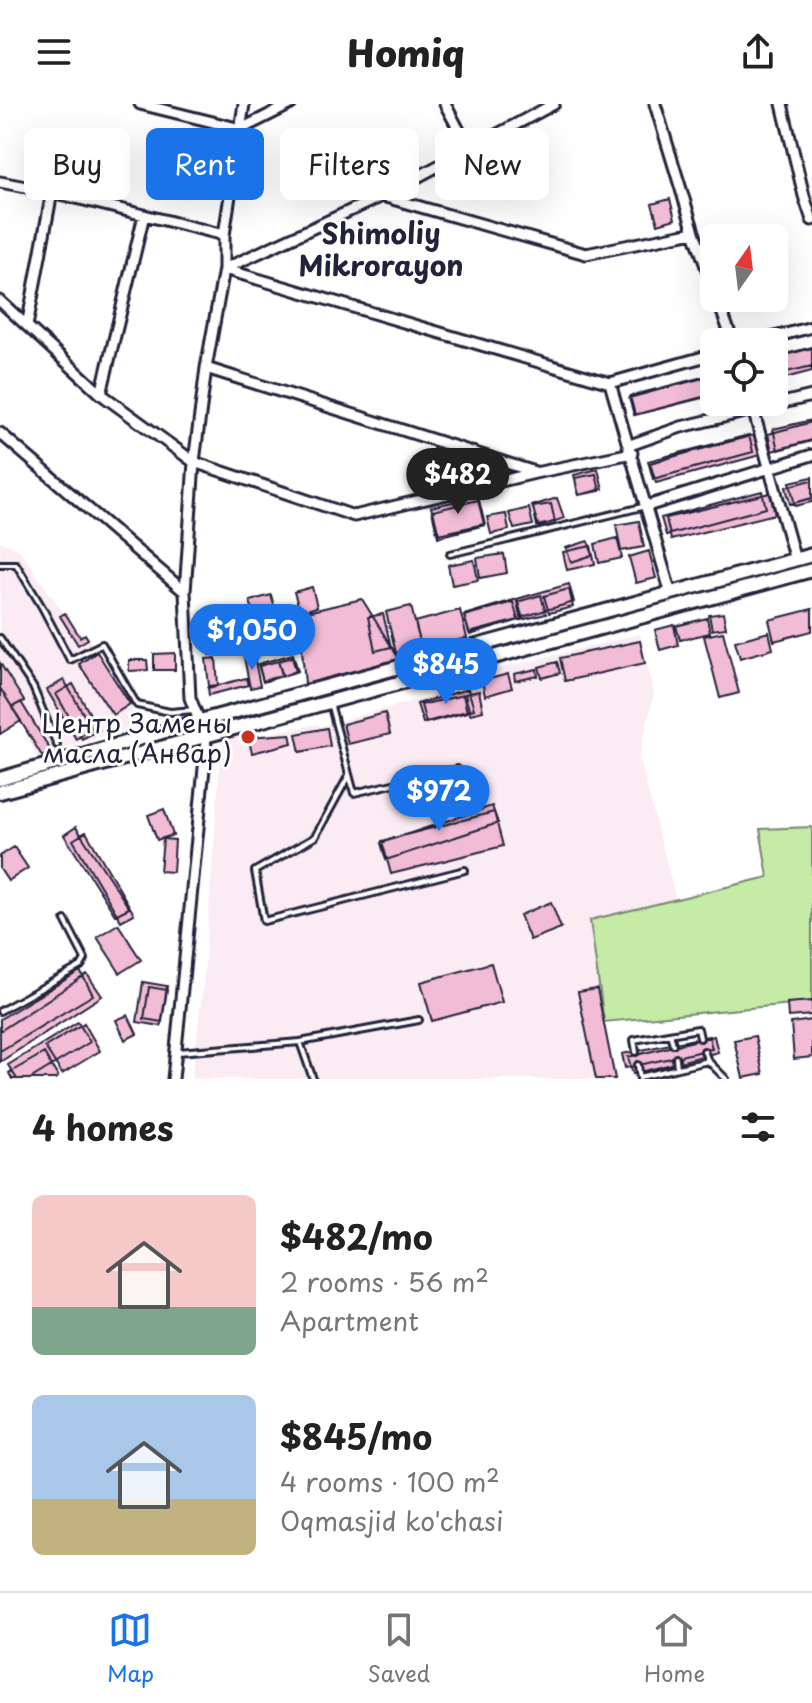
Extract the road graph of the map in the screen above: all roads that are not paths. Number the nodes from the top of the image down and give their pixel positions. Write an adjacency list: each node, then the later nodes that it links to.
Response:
1 (140, 104): 8 (street)
2 (244, 104): 9 (street)
3 (291, 104): 10 (street)
4 (445, 104): 11 (street)
5 (554, 104): 12 (street)
6 (655, 104): 23 (street)
7 (782, 104): 15 (street)
8 (237, 128)
9 (241, 128)
10 (243, 128)
11 (458, 128)
12 (509, 128)
13 (0, 182): 14 (street)
14 (24, 187)
15 (808, 195): 22 (street)
16 (51, 200): 28 (street)
17 (84, 200): 21 (street)
18 (230, 200): 24 (street)
19 (373, 200): 26 (street)
20 (396, 200): 23 (street)
21 (144, 215): 24 (street); 34 (street)
22 (812, 220)
23 (694, 232): 25 (street)
24 (224, 235): 26 (street)
25 (700, 249)
26 (224, 269): 32 (street); 33 (street)
27 (0, 301): 28 (street)
28 (27, 326): 34 (street)
29 (812, 327): 30 (street)
30 (788, 333)
31 (700, 358): 33 (street)
32 (206, 368): 42 (street); 44 (street)
33 (610, 383): 40 (street)
34 (101, 394): 42 (street)
35 (812, 396): 36 (street)
36 (788, 400)
37 (718, 416): 40 (street)
38 (755, 416): 43 (street)
39 (0, 433): 51 (street)
40 (631, 449): 44 (street); 45 (street)
41 (812, 455): 43 (street)
42 (194, 462): 44 (street); 51 (street)
43 (769, 467): 45 (street); 48 (street)
44 (535, 473)
45 (647, 506): 46 (lane); 52 (street)
46 (450, 554)
47 (812, 555): 48 (main road)
48 (795, 560): 52 (main road)
49 (0, 564): 55 (lane)
50 (812, 570): 54 (main road)
51 (185, 592): 55 (street)
52 (671, 594): 55 (main road)
53 (0, 638): 57 (lane)
54 (329, 701): 56 (main road); 59 (lane)
55 (198, 716): 56 (street); 60 (main road)
56 (205, 735): 61 (main road); 71 (street)
57 (57, 745)
58 (457, 769): 59 (lane)
59 (349, 775): 62 (lane)
60 (0, 779)
61 (0, 792)
62 (465, 870)
63 (65, 920): 64 (lane)
64 (0, 1011)
65 (419, 1020): 68 (lane)
66 (670, 1034): 67 (lane); 69 (lane); 72 (lane)
67 (700, 1038)
68 (300, 1042): 71 (lane); 79 (lane)
69 (673, 1044)
70 (704, 1051): 74 (lane)
71 (175, 1052): 78 (street)
72 (636, 1052)
73 (676, 1058): 76 (lane)
74 (708, 1061): 76 (lane); 80 (lane)
75 (638, 1065): 77 (lane)
76 (677, 1068): 77 (lane)
77 (640, 1078)
78 (173, 1079)
79 (313, 1079)
80 (726, 1079)

